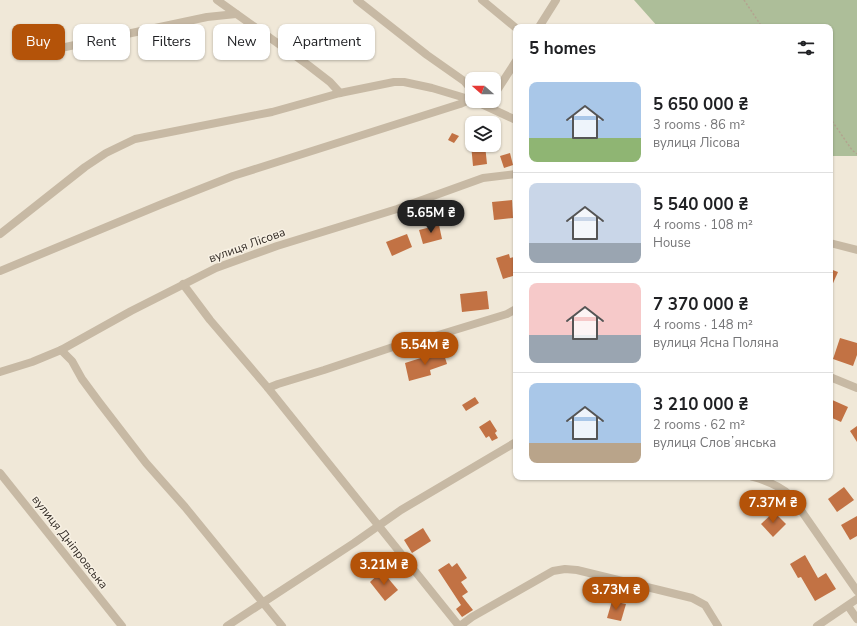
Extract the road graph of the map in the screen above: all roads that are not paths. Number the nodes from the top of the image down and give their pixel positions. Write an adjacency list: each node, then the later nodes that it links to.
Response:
1 (217, 0): 5 (street)
2 (357, 0): 10 (street)
3 (482, 0): 7 (street)
4 (556, 0): 6 (street)
5 (236, 14): 8 (street); 12 (street)
6 (541, 24)
7 (513, 26)
8 (65, 47)
9 (513, 66): 11 (street)
10 (465, 82)
11 (501, 84)
12 (340, 93): 13 (street); 18 (street)
13 (465, 98)
14 (465, 102): 21 (street)
15 (495, 108): 16 (street)
16 (513, 118)
17 (513, 174): 22 (street, вулиця Лісова)
18 (0, 234)
19 (833, 244): 20 (street)
20 (857, 250)
21 (0, 271)
22 (183, 284): 24 (street, вулиця Лісова); 27 (street)
23 (513, 311): 27 (street)
24 (61, 350): 25 (street, вулиця Лісова); 35 (street)
25 (0, 372)
26 (833, 378): 28 (street)
27 (268, 388): 32 (street)
28 (857, 388)
29 (513, 444): 32 (street)
30 (0, 473): 38 (street, вулиця Дніпровська)
31 (764, 480): 33 (street)
32 (379, 525): 35 (street); 41 (street)
33 (857, 591)
34 (857, 599): 36 (street)
35 (263, 602): 39 (street); 40 (street)
36 (848, 606): 37 (street); 43 (street)
37 (857, 619)
38 (122, 626)
39 (227, 626)
40 (282, 626)
41 (460, 626): 42 (street)
42 (718, 626)
43 (817, 626)

